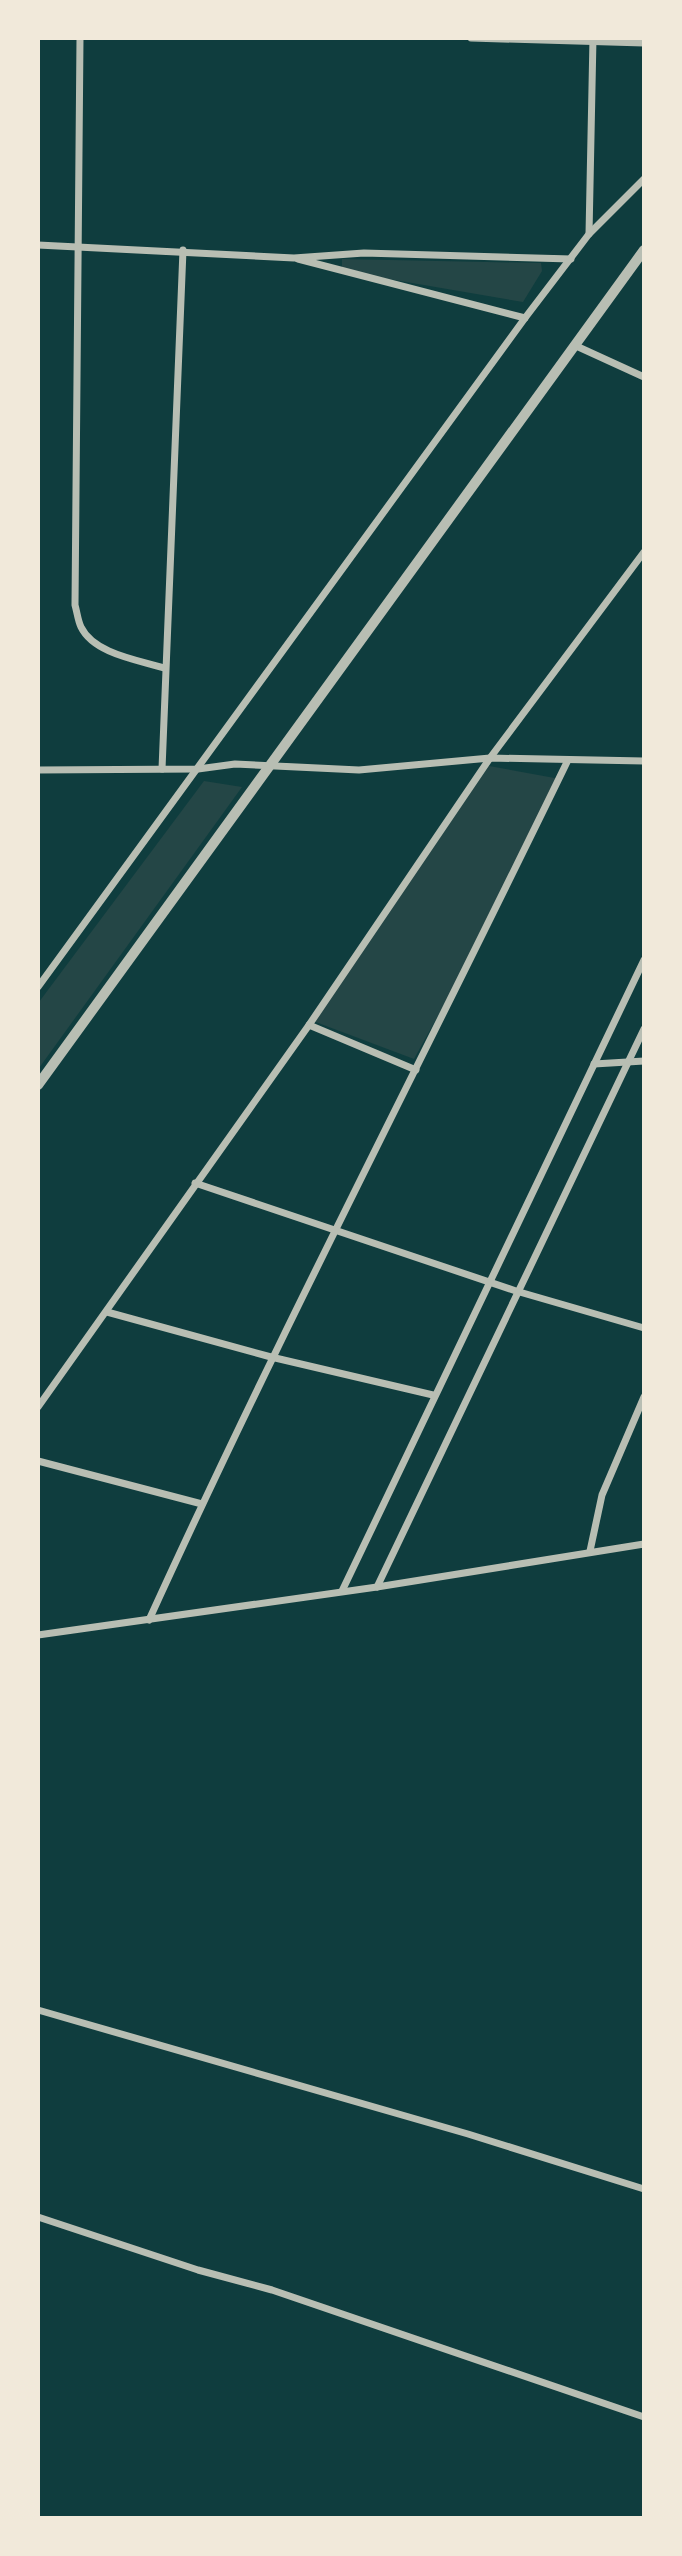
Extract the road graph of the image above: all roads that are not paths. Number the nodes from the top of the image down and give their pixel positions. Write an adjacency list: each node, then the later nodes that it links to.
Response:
1 (80, 38): 8 (street)
2 (471, 38): 3 (street)
3 (593, 40): 4 (street); 6 (street)
4 (643, 43)
5 (643, 179): 6 (street)
6 (589, 234): 12 (street)
7 (38, 245): 8 (street)
8 (80, 247): 9 (street); 17 (street)
9 (183, 250): 11 (street); 17 (street)
10 (643, 250): 14 (street)
11 (294, 258): 12 (street); 13 (street)
12 (571, 259): 13 (street)
13 (525, 318): 23 (street)
14 (574, 345): 15 (street); 21 (street)
15 (643, 377)
16 (643, 552): 18 (street)
17 (164, 668): 22 (street)
18 (490, 758): 19 (street); 21 (street); 27 (street)
19 (569, 760): 20 (street); 32 (street)
20 (643, 761)
21 (269, 767): 23 (street); 33 (street)
22 (162, 769): 23 (street); 24 (street)
23 (198, 769): 26 (street)
24 (38, 770)
25 (643, 960): 30 (street)
26 (38, 988)
27 (309, 1025): 32 (street); 34 (street)
28 (643, 1029): 31 (street)
29 (643, 1061): 31 (street)
30 (594, 1064): 31 (street); 36 (street)
31 (626, 1064): 37 (street)
32 (416, 1070): 35 (street)
33 (38, 1085)
34 (195, 1183): 35 (street); 38 (street)
35 (336, 1229): 36 (street); 40 (street)
36 (487, 1282): 37 (street); 41 (street)
37 (516, 1291): 39 (street); 48 (street)
38 (107, 1312): 40 (street); 43 (street)
39 (643, 1328)
40 (271, 1357): 41 (street); 45 (street)
41 (433, 1395): 49 (street)
42 (643, 1397): 47 (street)
43 (38, 1407)
44 (38, 1461): 45 (street)
45 (202, 1504): 50 (street)
46 (643, 1544): 47 (street)
47 (590, 1551): 48 (street)
48 (377, 1587): 49 (street)
49 (342, 1591): 50 (street)
50 (149, 1620): 51 (street)
51 (38, 1635)
52 (38, 2010): 53 (street)
53 (643, 2189)
54 (38, 2217): 55 (street)
55 (643, 2417)

